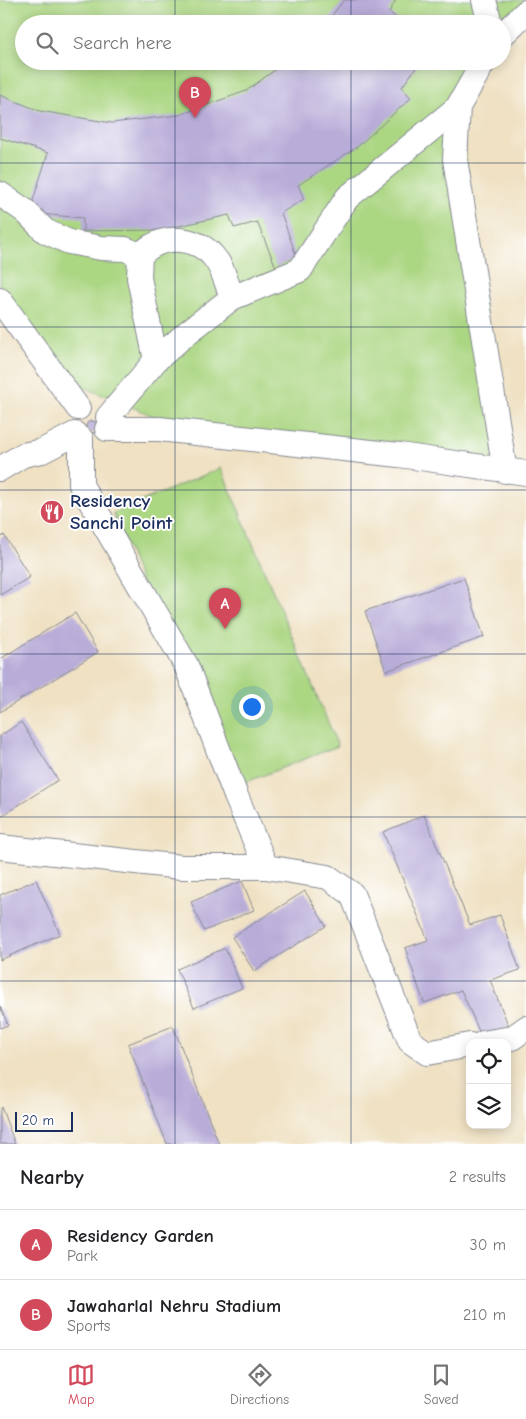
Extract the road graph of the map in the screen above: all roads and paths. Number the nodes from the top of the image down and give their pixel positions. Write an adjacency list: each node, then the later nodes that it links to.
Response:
1 (484, 0): 3 (street)
2 (526, 12): 4 (street)
3 (488, 15)
4 (511, 26)
5 (479, 70): 6 (street)
6 (458, 107): 9 (street); 17 (street)
7 (0, 194): 8 (street)
8 (140, 255): 9 (street); 11 (street)
9 (232, 298): 11 (street)
10 (0, 300): 12 (street)
11 (156, 360): 13 (street)
12 (78, 408): 13 (street); 14 (street)
13 (107, 423): 14 (street); 17 (street)
14 (78, 436): 15 (street); 20 (street)
15 (42, 451): 16 (street); 18 (street)
16 (0, 469)
17 (516, 472)
18 (0, 486)
19 (0, 847): 20 (street)
20 (266, 867): 23 (street)
21 (526, 1028): 22 (street)
22 (506, 1039)
23 (466, 1046)

